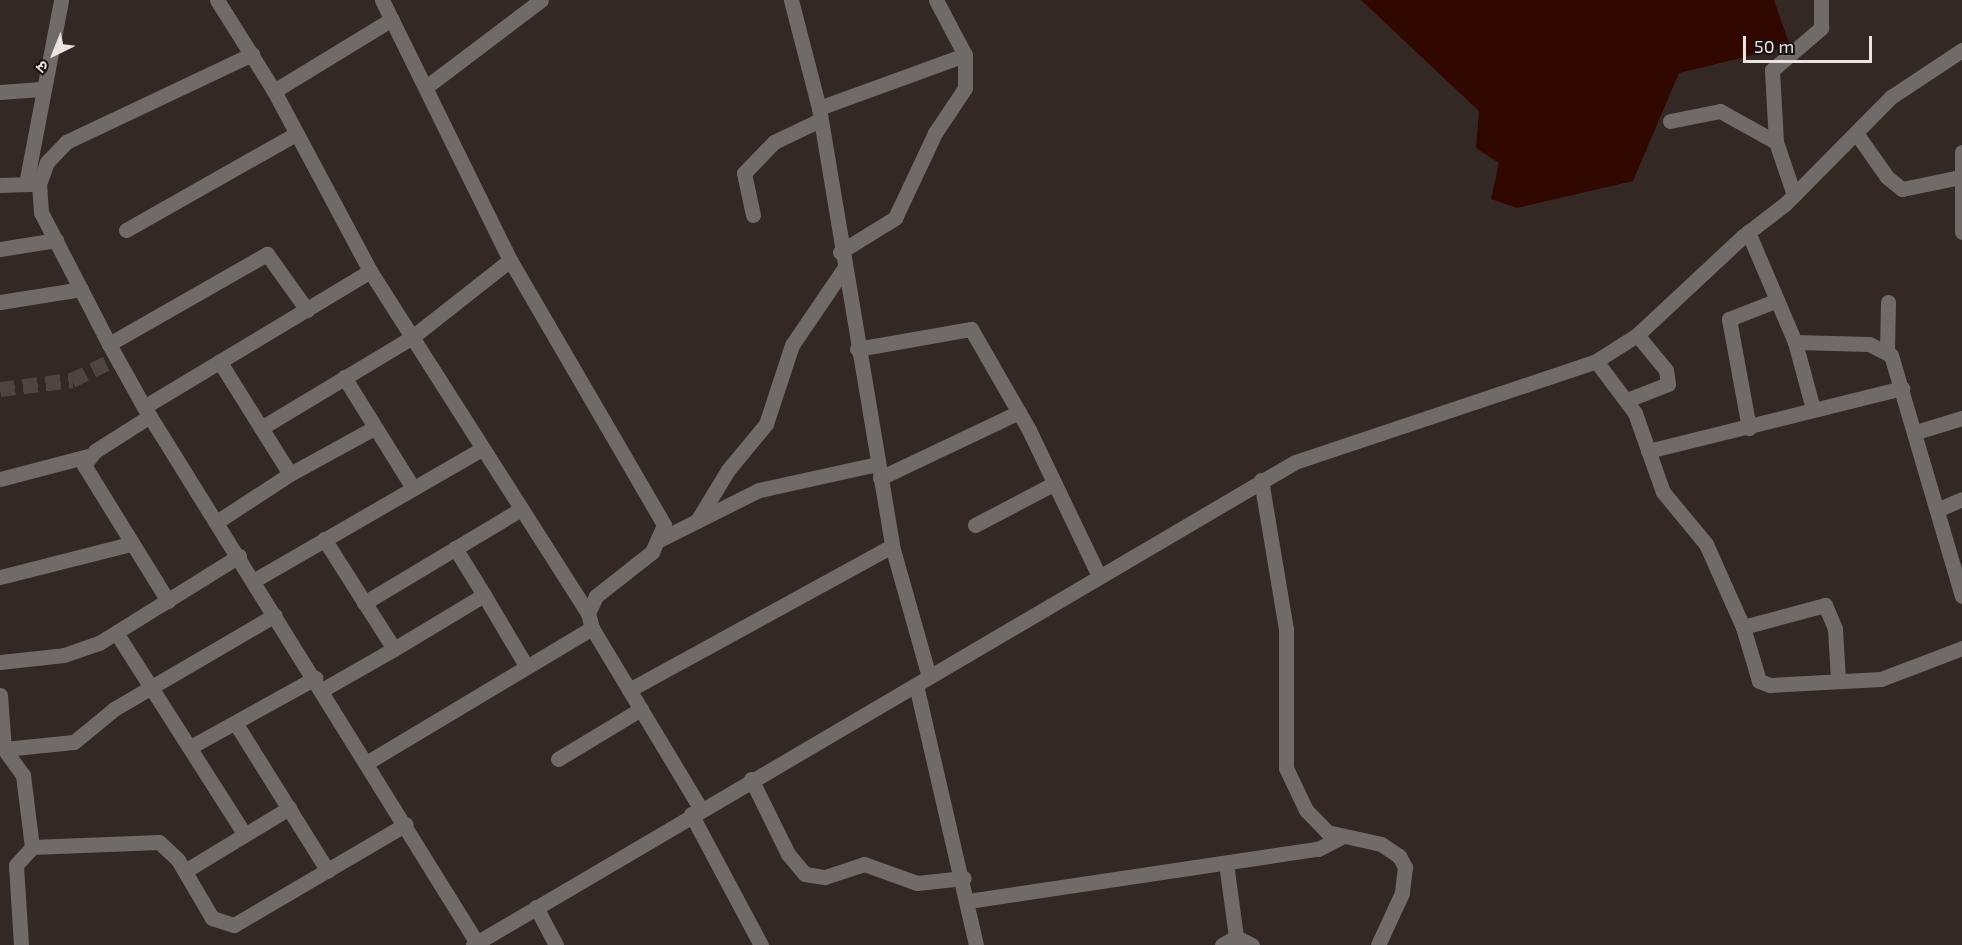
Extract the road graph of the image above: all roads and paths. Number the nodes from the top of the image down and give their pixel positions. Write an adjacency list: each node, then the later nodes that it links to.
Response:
1 (61, 0): 14 (street)
2 (218, 0): 11 (street)
3 (382, 0): 9 (street)
4 (541, 0): 8 (street)
5 (791, 0): 17 (street)
6 (936, 0): 12 (street)
7 (1821, 0): 21 (street)
8 (524, 5): 13 (street)
9 (392, 19): 13 (street); 15 (street)
10 (1962, 50): 19 (street)
11 (252, 54): 15 (street); 24 (street)
12 (965, 55): 17 (street); 33 (street)
13 (426, 87): 34 (street)
14 (41, 89): 16 (street); 24 (street)
15 (274, 91): 20 (street)
16 (0, 92)
17 (819, 114): 27 (street); 33 (street)
18 (1670, 121): 21 (street)
19 (1856, 133): 23 (street); 26 (street)
20 (294, 135): 28 (street); 36 (street)
21 (1776, 142): 26 (street)
22 (1962, 152): 23 (street)
23 (1960, 177): 30 (street)
24 (32, 184): 25 (street); 31 (street)
25 (0, 185)
26 (1794, 195): 29 (street)
27 (753, 215)
28 (126, 230)
29 (1748, 232): 38 (street); 42 (street)
30 (1962, 232)
31 (56, 240): 32 (street); 37 (street)
32 (0, 249)
33 (840, 252): 35 (street)
34 (510, 260): 43 (street); 76 (street)
35 (843, 270): 46 (street); 73 (street)
36 (370, 271): 41 (street); 43 (street)
37 (81, 289): 39 (street); 45 (street)
38 (1775, 301): 44 (street); 59 (street)
39 (0, 302)
40 (1888, 302): 47 (street)
41 (308, 310): 45 (street); 48 (street)
42 (1636, 334): 49 (street); 52 (street)
43 (411, 338): 50 (street); 61 (street)
44 (1794, 342): 47 (street); 53 (street)
45 (109, 344): 54 (street)
46 (857, 349): 55 (street); 64 (street)
47 (1887, 350): 51 (street)
48 (219, 362): 54 (street); 57 (street)
49 (1596, 362): 52 (street); 67 (street)
50 (344, 376): 57 (street); 58 (street)
51 (1902, 388): 53 (street); 60 (street)
52 (1627, 400): 62 (street)
53 (1813, 409): 59 (street)
54 (147, 411): 63 (street); 74 (street)
55 (1019, 412): 64 (street); 68 (street)
56 (1962, 418): 60 (street)
57 (261, 428): 65 (street)
58 (374, 428): 65 (street); 69 (street)
59 (1749, 428): 62 (street)
60 (1916, 432): 71 (street)
61 (480, 450): 69 (street); 72 (street)
62 (1648, 451): 91 (street)
63 (88, 456): 66 (street); 78 (street)
64 (879, 471): 73 (street); 79 (street)
65 (290, 474): 74 (street)
66 (0, 479)
67 (1262, 480): 82 (street); 114 (street)
68 (1054, 483): 75 (street); 82 (street)
69 (413, 488): 77 (street)
70 (1962, 499): 71 (street)
71 (1938, 508): 86 (street)
72 (518, 511): 80 (street); 90 (street)
73 (697, 520): 76 (street)
74 (218, 521): 81 (street)
75 (975, 525)
76 (661, 538): 90 (street)
77 (324, 539): 84 (street); 88 (street)
78 (130, 544): 83 (street); 87 (street)
79 (892, 546): 98 (street); 101 (street)
80 (455, 548): 85 (street); 88 (street)
81 (238, 556): 84 (street); 87 (street)
82 (1099, 576): 98 (street)
83 (0, 577)
84 (253, 581): 89 (street)
85 (484, 595): 94 (street); 96 (street)
86 (1962, 596)
87 (168, 601): 92 (street)
88 (364, 603): 94 (street)
89 (275, 615): 99 (street); 100 (street)
90 (590, 621): 96 (street); 101 (street)
91 (1743, 627): 97 (street); 97 (street)
92 (117, 634): 95 (street); 100 (street)
93 (1962, 648): 97 (street)
94 (394, 649): 99 (street)
95 (0, 662)
96 (525, 664): 108 (street)
97 (1838, 680)
98 (922, 681): 109 (street); 119 (street)
99 (319, 684): 104 (street); 108 (street)
100 (153, 689): 105 (street); 106 (street)
101 (629, 690): 103 (street)
102 (0, 695): 106 (street)
103 (641, 709): 107 (street); 111 (street)
104 (236, 724): 105 (street); 110 (street)
105 (192, 746): 113 (street)
106 (4, 749): 115 (street)
107 (558, 759)
108 (368, 762): 112 (street)
109 (751, 780): 111 (street); 119 (street)
110 (289, 808): 113 (street); 118 (street)
111 (696, 811): 121 (street); 126 (street)
112 (406, 825): 118 (street); 123 (street)
113 (245, 835): 117 (street)
114 (1340, 838): 116 (street); 130 (street)
115 (32, 847): 117 (street); 124 (street)
116 (1226, 862): 120 (street); 122 (street)
117 (185, 871): 118 (street)
118 (328, 871)
119 (964, 878): 120 (street)
120 (968, 901): 127 (street)
121 (536, 907): 123 (street); 125 (street)
122 (1236, 937): 128 (street); 129 (street)
123 (475, 944)
124 (21, 945)
125 (556, 945)
126 (761, 945)
127 (976, 945)
128 (1222, 945)
129 (1252, 945)
130 (1378, 945)

